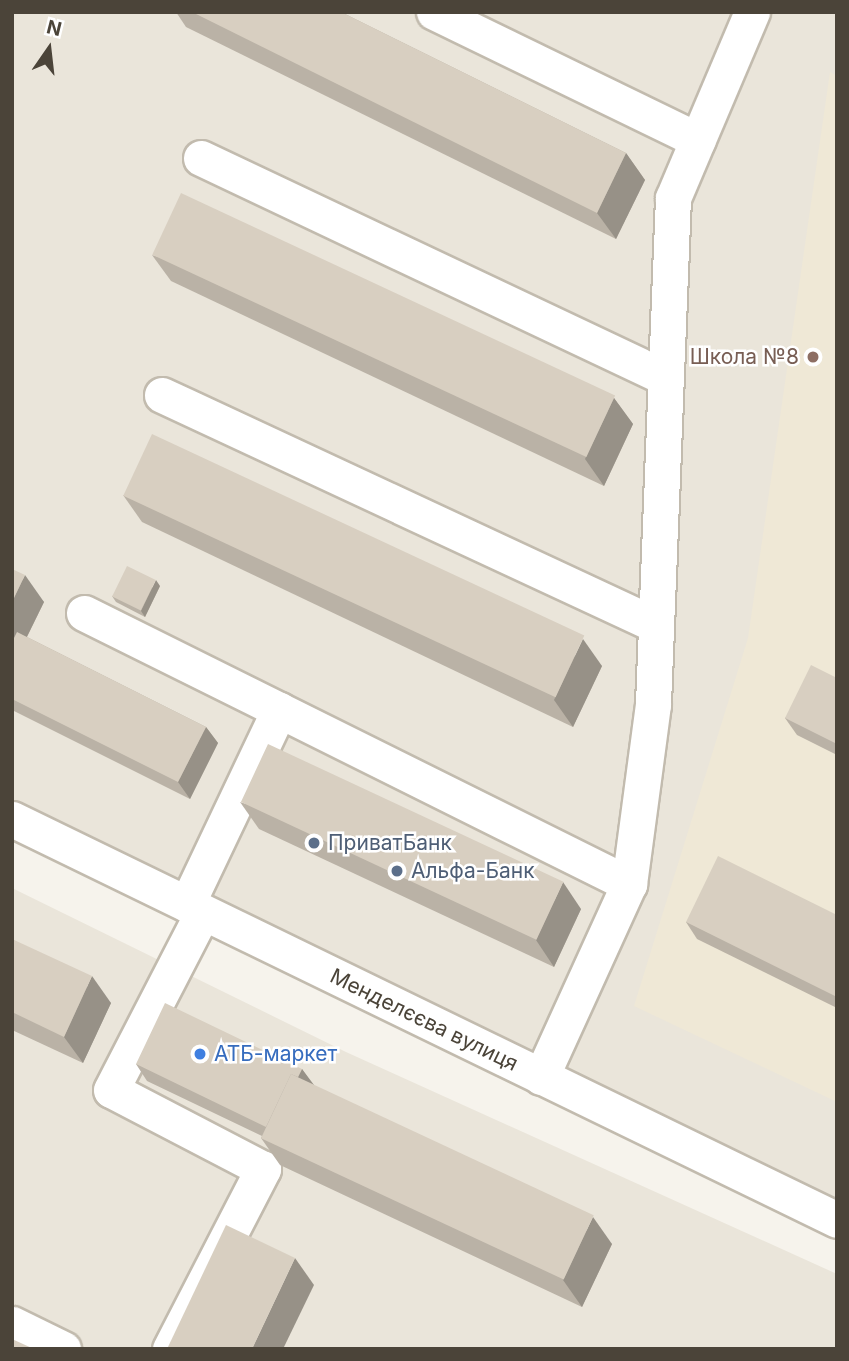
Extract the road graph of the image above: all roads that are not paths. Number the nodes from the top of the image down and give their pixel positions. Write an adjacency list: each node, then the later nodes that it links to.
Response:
1 (435, 12): 3 (street)
2 (752, 12): 3 (street)
3 (698, 139): 5 (street)
4 (201, 158): 5 (street)
5 (666, 378): 8 (street)
6 (162, 395): 8 (street)
7 (84, 613): 9 (street)
8 (656, 625): 11 (street)
9 (279, 710): 11 (street); 12 (street)
10 (12, 819): 12 (street, Менделєєва вулиця)
11 (629, 884): 13 (street)
12 (195, 908): 13 (street, Менделєєва вулиця); 17 (street)
13 (541, 1077): 14 (street, Менделєєва вулиця)
14 (837, 1220)
15 (12, 1324): 16 (street)
16 (63, 1349)
17 (170, 1349)

